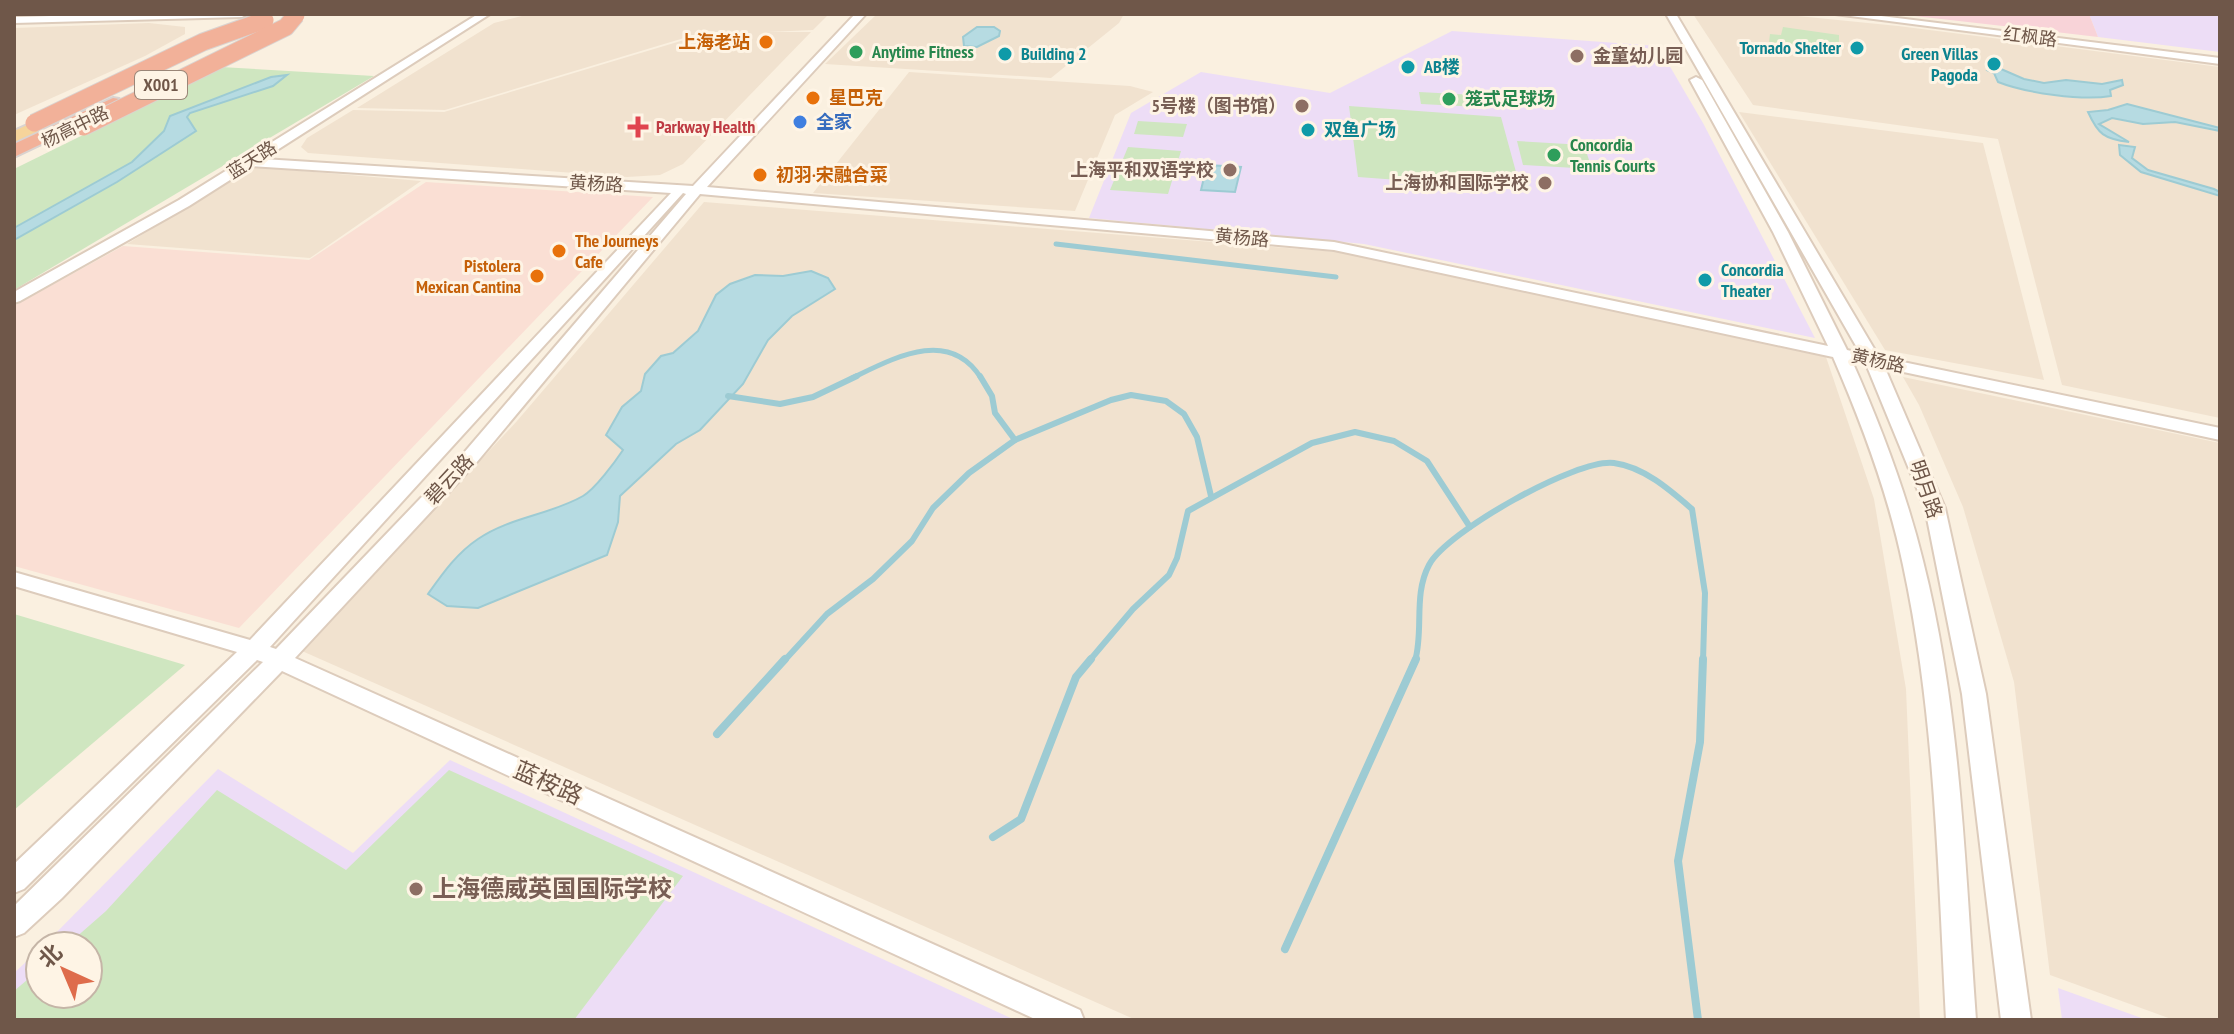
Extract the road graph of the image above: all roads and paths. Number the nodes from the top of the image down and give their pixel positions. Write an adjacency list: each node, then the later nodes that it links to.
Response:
1 (117, 14): 13 (street)
2 (242, 14): 13 (street)
3 (297, 14): 16 (highway, 杨高中路 / X001); 16 (highway, bridge)
4 (308, 14): 16 (main road, 杨高中路 / X001)
5 (485, 14): 17 (street, 蓝天路)
6 (847, 14): 18 (street, 碧云路)
7 (861, 14): 18 (street, 碧云路)
8 (1657, 14): 20 (street, 明月路)
9 (1671, 14): 21 (street, 明月路)
10 (1840, 14): 14 (street, 红枫路)
11 (1861, 14): 14 (street, 红枫路)
12 (270, 16): 15 (highway, 杨高中路 / X001, bridge); 15 (highway, bridge)
13 (14, 18)
14 (2220, 59)
15 (14, 137)
16 (14, 156)
17 (247, 162): 18 (street, 黄杨路); 19 (street, 蓝天路)
18 (690, 189): 20 (street, 黄杨路); 24 (street, 碧云路); 25 (street, 碧云路)
19 (14, 298)
20 (1842, 354): 21 (street, 黄杨路); 29 (street, 明月路)
21 (1873, 360): 22 (street, 黄杨路); 30 (street, 明月路)
22 (2220, 434)
23 (14, 579): 24 (street, 蓝桉路)
24 (254, 649): 25 (street, 蓝桉路); 26 (street, 碧云路)
25 (279, 660): 27 (street, 碧云路); 28 (street, 蓝桉路)
26 (14, 881)
27 (14, 924)
28 (1069, 1020)
29 (1961, 1020)
30 (2016, 1020)

